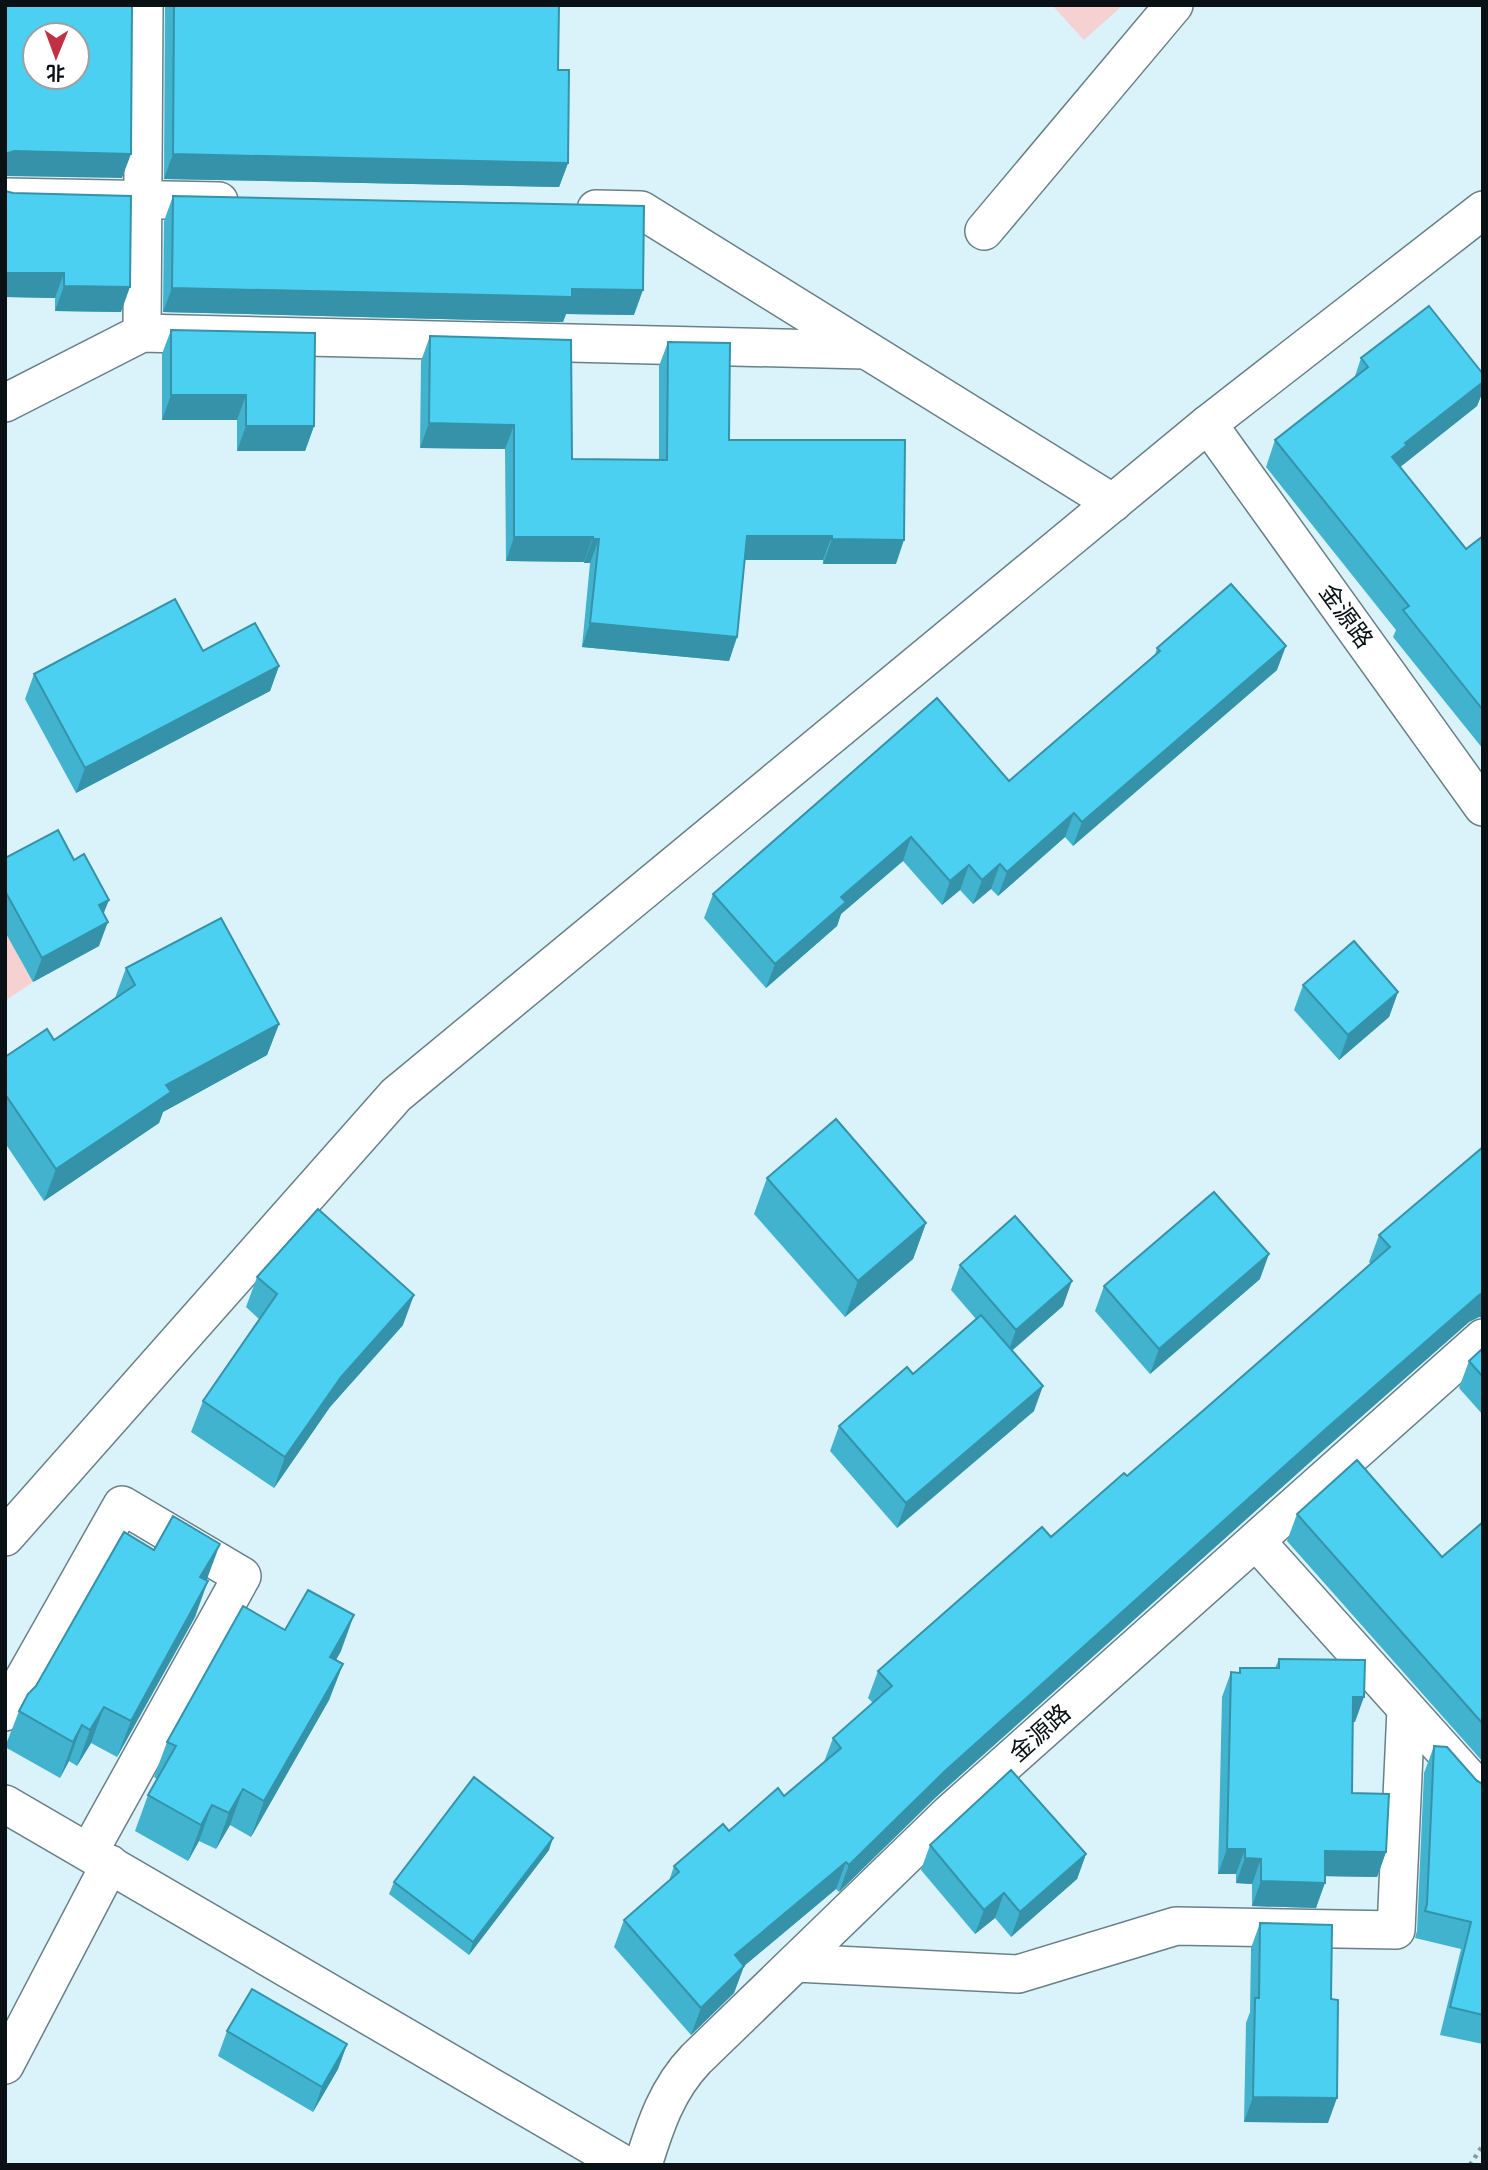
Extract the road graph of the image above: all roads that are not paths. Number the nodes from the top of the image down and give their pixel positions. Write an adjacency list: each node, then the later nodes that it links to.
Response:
1 (144, 5): 4 (street)
2 (1174, 5): 8 (street)
3 (5, 197): 4 (street)
4 (143, 200): 5 (street); 9 (street)
5 (254, 202)
6 (558, 208): 10 (street)
7 (1483, 210): 12 (street)
8 (984, 231)
9 (142, 333): 10 (street); 11 (street)
10 (866, 350): 13 (street)
11 (5, 404)
12 (1208, 424): 13 (street); 14 (street, 金源路)
13 (1113, 503): 16 (street)
14 (1483, 807)
15 (1483, 1338): 17 (street, 金源路)
16 (5, 1537)
17 (1256, 1541): 18 (street); 23 (street, 金源路)
18 (1406, 1709): 20 (street); 23 (street)
19 (5, 1712): 22 (street)
20 (1483, 1794)
21 (5, 1804): 22 (street)
22 (99, 1858): 24 (street); 25 (street)
23 (796, 1963): 26 (street, 金源路)
24 (5, 2065)
25 (625, 2165)
26 (643, 2165)

